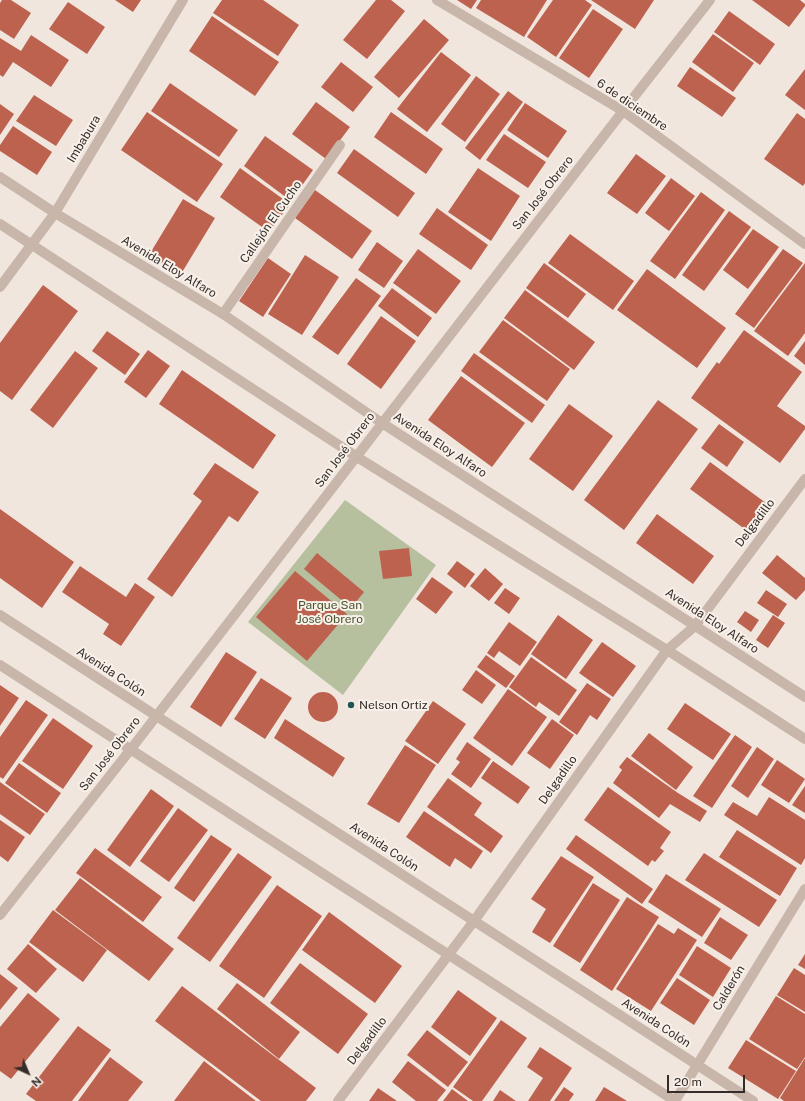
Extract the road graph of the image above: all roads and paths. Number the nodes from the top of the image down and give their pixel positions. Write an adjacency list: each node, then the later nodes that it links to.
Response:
1 (183, 0): 7 (street, Imbabura)
2 (437, 0): 4 (street, 6 de diciembre)
3 (710, 0): 4 (street, San José Obrero)
4 (623, 111): 9 (street, 6 de diciembre); 13 (street, San José Obrero)
5 (340, 145): 12 (street, Callejón El Cucho)
6 (0, 177): 7 (street, Avenida Eloy Alfaro)
7 (55, 213): 10 (street, Imbabura); 12 (street, Avenida Eloy Alfaro)
8 (0, 224): 10 (street)
9 (805, 243)
10 (31, 245): 11 (street, Imbabura); 14 (street)
11 (0, 287)
12 (223, 314): 13 (street, Avenida Eloy Alfaro)
13 (382, 423): 14 (street, San José Obrero); 17 (street, Avenida Eloy Alfaro)
14 (357, 457): 18 (street); 21 (street, San José Obrero)
15 (805, 479): 17 (street, Delgadillo)
16 (0, 615): 21 (street, Avenida Colón)
17 (695, 626): 18 (street, Delgadillo); 20 (street, Avenida Eloy Alfaro)
18 (666, 650): 22 (street); 26 (street, Delgadillo)
19 (0, 665): 23 (street)
20 (805, 697)
21 (156, 716): 23 (street, San José Obrero); 26 (street, Avenida Colón)
22 (805, 738)
23 (130, 749): 25 (street, San José Obrero); 27 (street)
24 (805, 889): 28 (street, Calderón)
25 (0, 915)
26 (474, 921): 27 (street, Delgadillo); 28 (street, Avenida Colón)
27 (449, 955): 29 (street, Delgadillo); 30 (street)
28 (698, 1065): 30 (street, Calderón); 31 (street, Avenida Colón)
29 (338, 1101)
30 (675, 1101)
31 (753, 1101)

